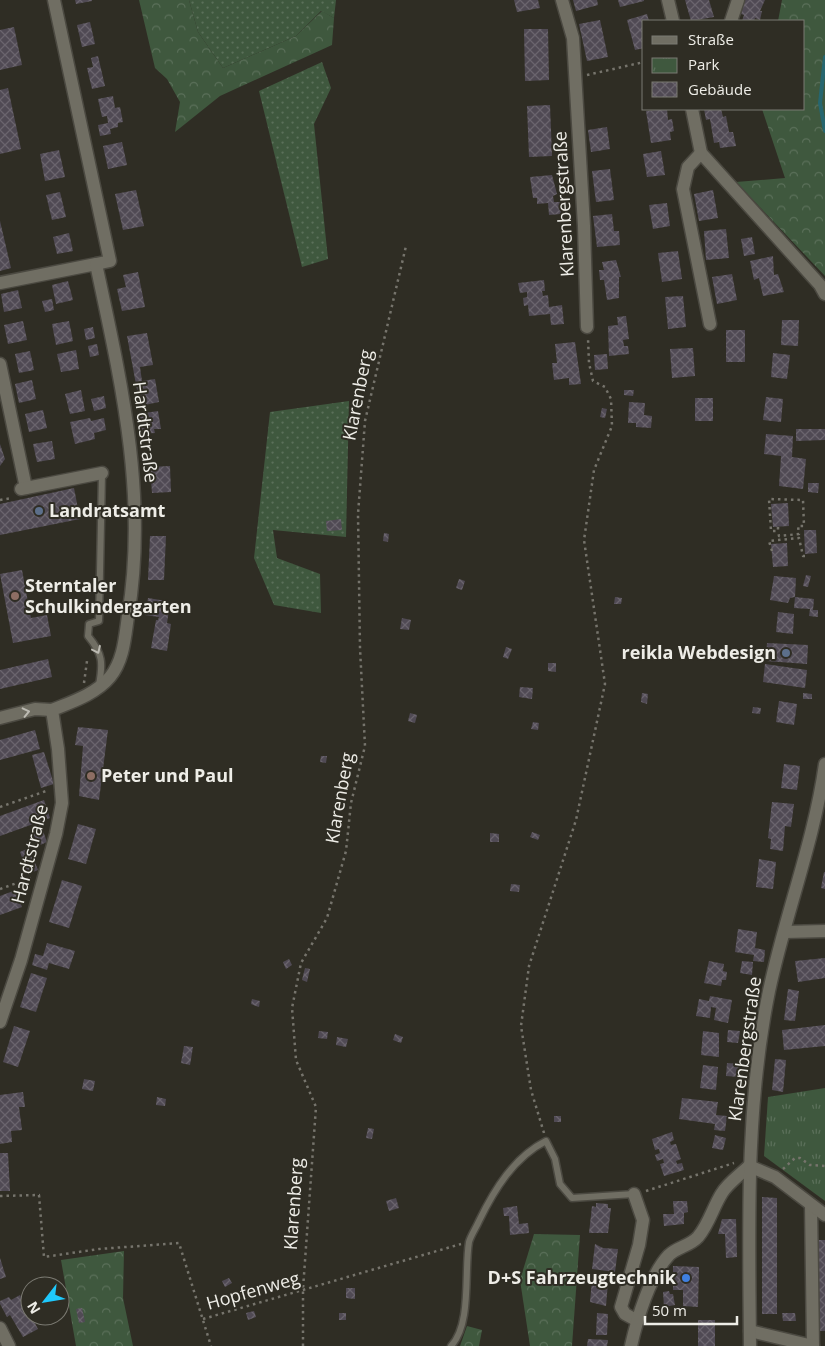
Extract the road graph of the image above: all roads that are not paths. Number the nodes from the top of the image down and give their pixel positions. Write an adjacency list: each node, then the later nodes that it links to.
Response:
1 (54, 0): 9 (street)
2 (562, 0): 13 (street, Klarenbergstraße)
3 (668, 0): 5 (street)
4 (738, 0): 6 (street)
5 (673, 20)
6 (731, 20)
7 (692, 110): 8 (street)
8 (701, 153): 11 (street); 12 (street)
9 (96, 264): 10 (street); 16 (street, Hardtstraße)
10 (0, 283)
11 (825, 294)
12 (710, 324)
13 (587, 327)
14 (0, 364): 15 (street)
15 (102, 473): 16 (lane, one-way to 16)
16 (98, 687): 17 (street, Hardtstraße)
17 (52, 710): 18 (street, one-way to 17); 22 (street, Hardtstraße)
18 (0, 718)
19 (825, 764): 21 (street, Klarenbergstraße)
20 (825, 931): 21 (street)
21 (785, 932): 23 (street, Klarenbergstraße)
22 (0, 1022)
23 (749, 1166): 25 (street); 27 (street); 29 (street, Klarenbergstraße)
24 (634, 1194): 27 (street); 31 (lane)
25 (811, 1205): 26 (street); 34 (street)
26 (825, 1215)
27 (636, 1320): 32 (street)
28 (0, 1328): 30 (street)
29 (750, 1331): 33 (street, Klarenbergstraße); 34 (street)
30 (9, 1346)
31 (451, 1346)
32 (631, 1346)
33 (750, 1346)
34 (813, 1346)

